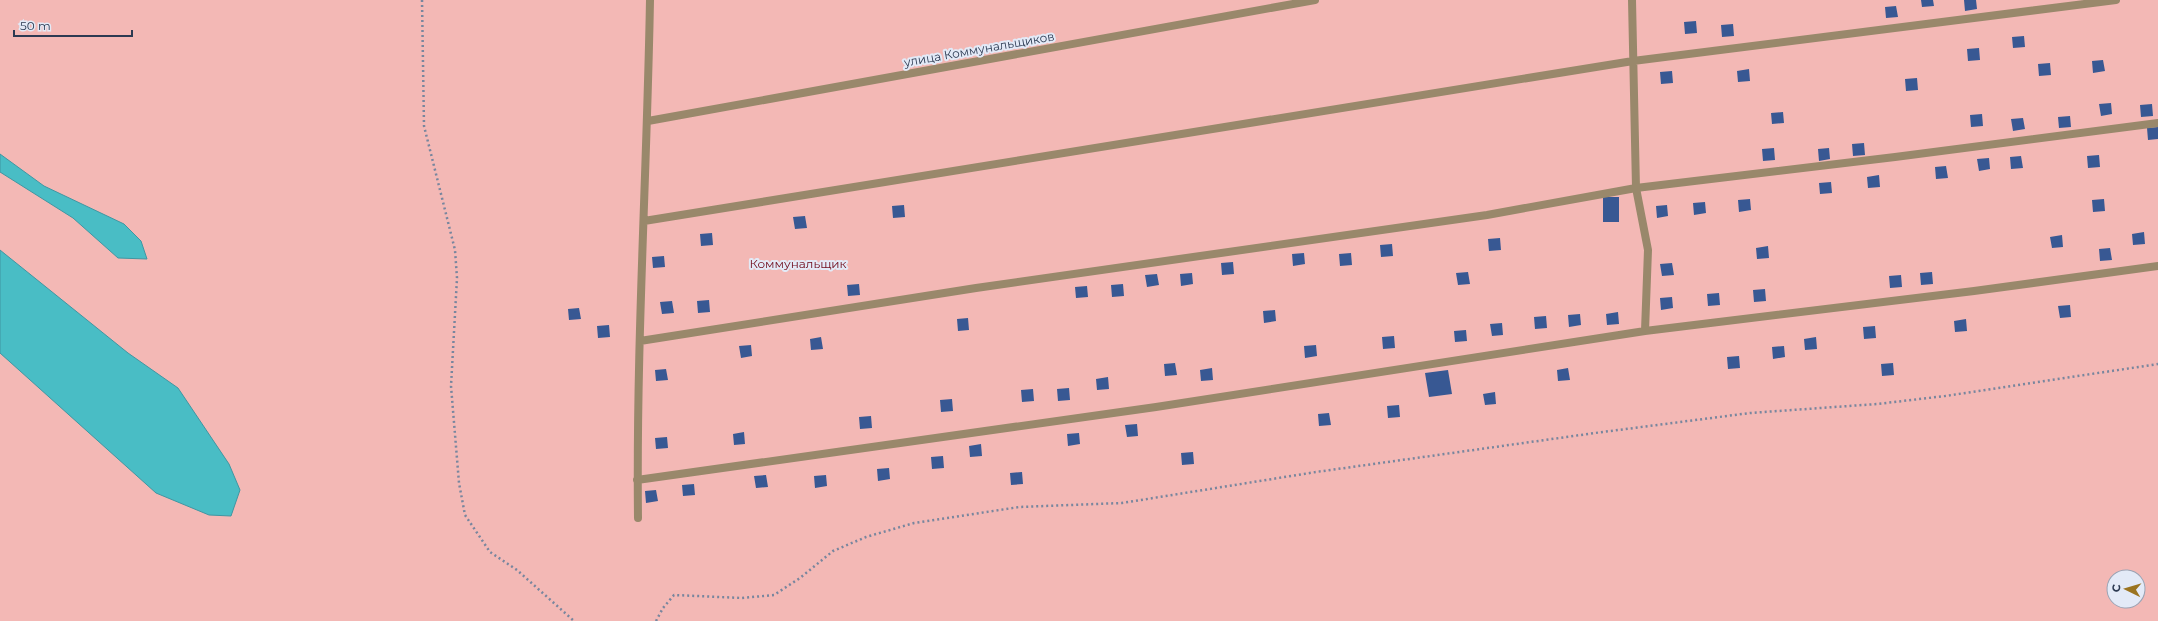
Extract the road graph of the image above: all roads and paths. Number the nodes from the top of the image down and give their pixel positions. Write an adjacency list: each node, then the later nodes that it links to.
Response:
1 (422, 0): 17 (path)
2 (650, 0): 7 (street)
3 (1315, 0): 7 (street, улица Коммунальщиков)
4 (1632, 0): 6 (street)
5 (2116, 0): 6 (street)
6 (1633, 61): 9 (street); 10 (street)
7 (648, 121): 10 (street)
8 (2158, 123): 9 (street)
9 (1636, 188): 12 (street); 13 (street)
10 (644, 221): 13 (street)
11 (2158, 266): 12 (street)
12 (1645, 331): 15 (street)
13 (640, 341): 15 (street)
14 (2158, 364): 18 (path)
15 (638, 480): 16 (street)
16 (638, 518)
17 (574, 621)
18 (656, 621)

